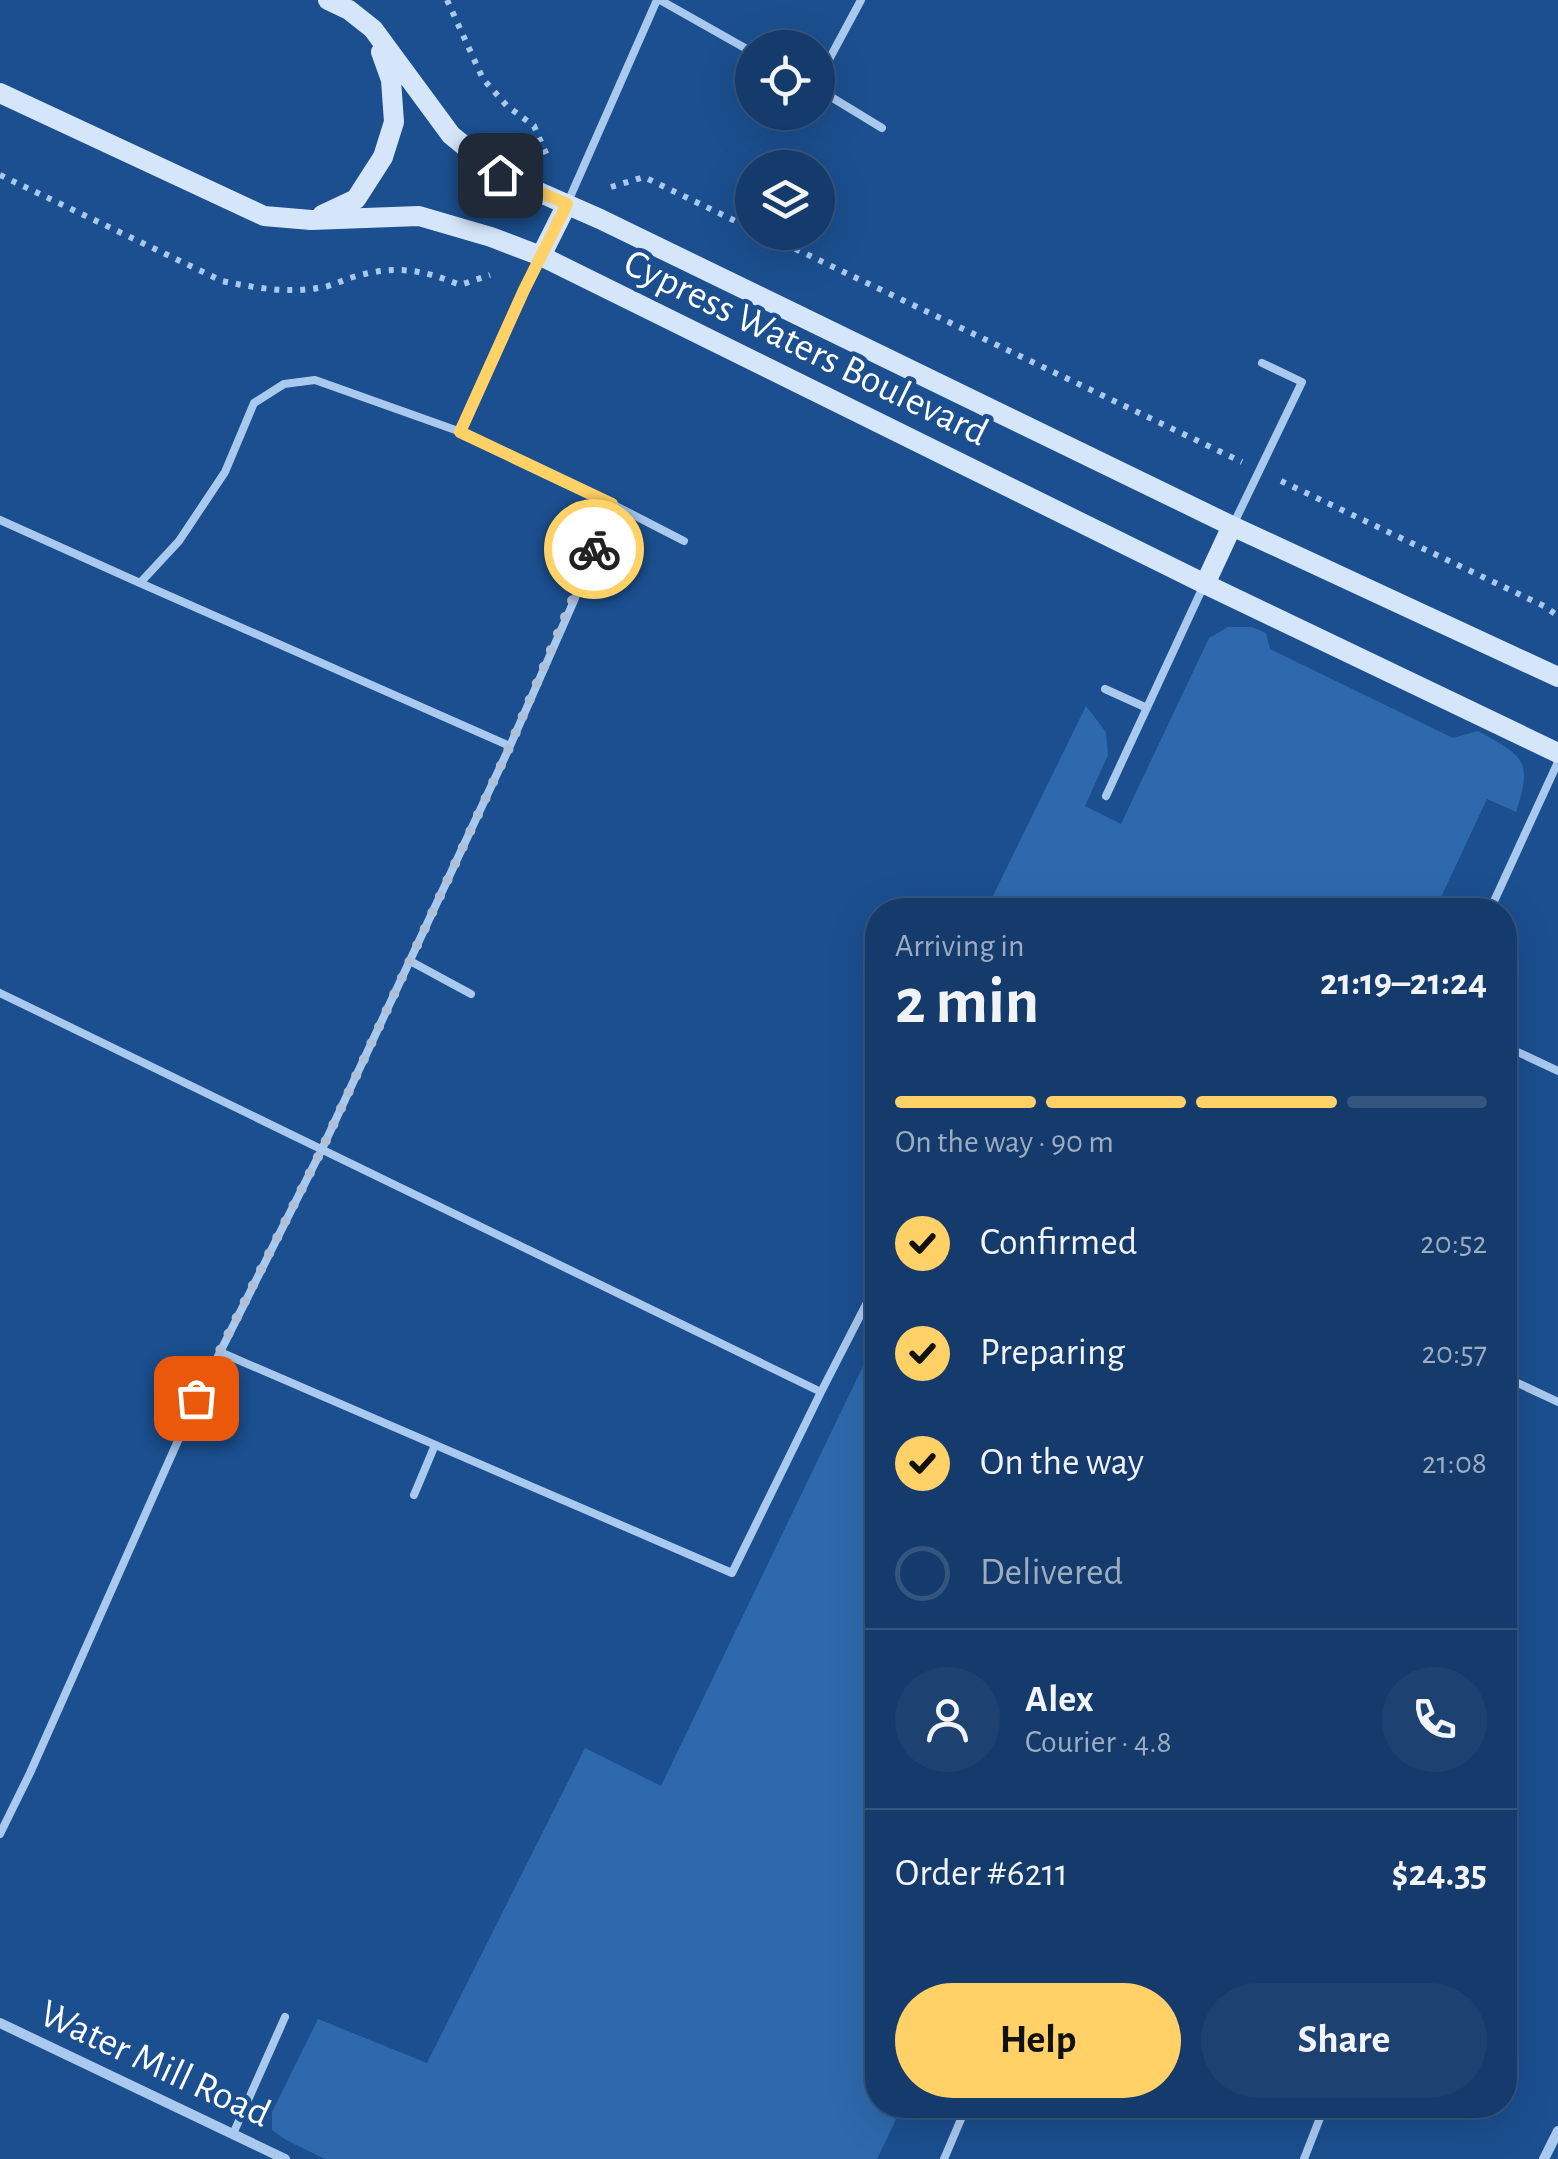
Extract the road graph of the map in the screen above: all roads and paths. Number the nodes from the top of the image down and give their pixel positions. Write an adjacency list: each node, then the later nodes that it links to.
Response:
1 (328, 0): 5 (street, Cypress Waters Boulevard)
2 (447, 0): 11 (path)
3 (659, 0): 6 (lane); 14 (lane)
4 (861, 0): 7 (lane)
5 (373, 29): 14 (street, Cypress Waters Boulevard); 15 (street)
6 (735, 42)
7 (835, 48)
8 (0, 93): 15 (street, Cypress Waters Boulevard)
9 (835, 99): 10 (lane)
10 (882, 128)
11 (548, 158)
12 (0, 176): 19 (path)
13 (612, 188): 16 (path)
14 (567, 204): 18 (street); 25 (street, Cypress Waters Boulevard)
15 (311, 220): 18 (street, Cypress Waters Boulevard)
16 (735, 221)
17 (798, 250): 22 (path)
18 (541, 256): 21 (lane); 28 (street, Cypress Waters Boulevard)
19 (490, 275)
20 (1262, 362): 22 (lane)
21 (460, 432): 23 (lane); 27 (lane)
22 (1259, 470): 25 (lane); 29 (path)
23 (612, 504): 26 (lane); 33 (lane)
24 (0, 520): 27 (lane)
25 (1232, 526): 28 (street); 30 (street, Cypress Waters Boulevard)
26 (684, 541)
27 (140, 582): 33 (lane)
28 (1205, 584): 32 (lane); 34 (street, Cypress Waters Boulevard)
29 (1558, 616)
30 (1558, 677)
31 (1105, 689): 32 (lane)
32 (1147, 708): 36 (lane)
33 (510, 746): 38 (lane)
34 (1558, 754)
35 (1558, 762): 37 (lane)
36 (1106, 796)
37 (1496, 898)
38 (410, 961): 40 (lane); 43 (lane)
39 (0, 992): 43 (lane)
40 (472, 994)
41 (1517, 1052): 42 (lane)
42 (1558, 1071)
43 (322, 1149): 45 (lane); 47 (lane)
44 (865, 1306): 47 (lane)
45 (220, 1352): 49 (lane); 51 (lane)
46 (1517, 1383): 48 (lane)
47 (822, 1392): 49 (lane)
48 (1558, 1402)
49 (435, 1446): 50 (lane)
50 (414, 1495)
51 (0, 1834)
52 (285, 2017): 57 (lane)
53 (0, 2024): 57 (street, Water Mill Road)
54 (962, 2118): 59 (lane)
55 (1320, 2118): 60 (lane)
56 (1558, 2130): 61 (street)
57 (233, 2134): 58 (street, Water Mill Road)
58 (285, 2159)
59 (944, 2159)
60 (1304, 2159)
61 (1544, 2159)

